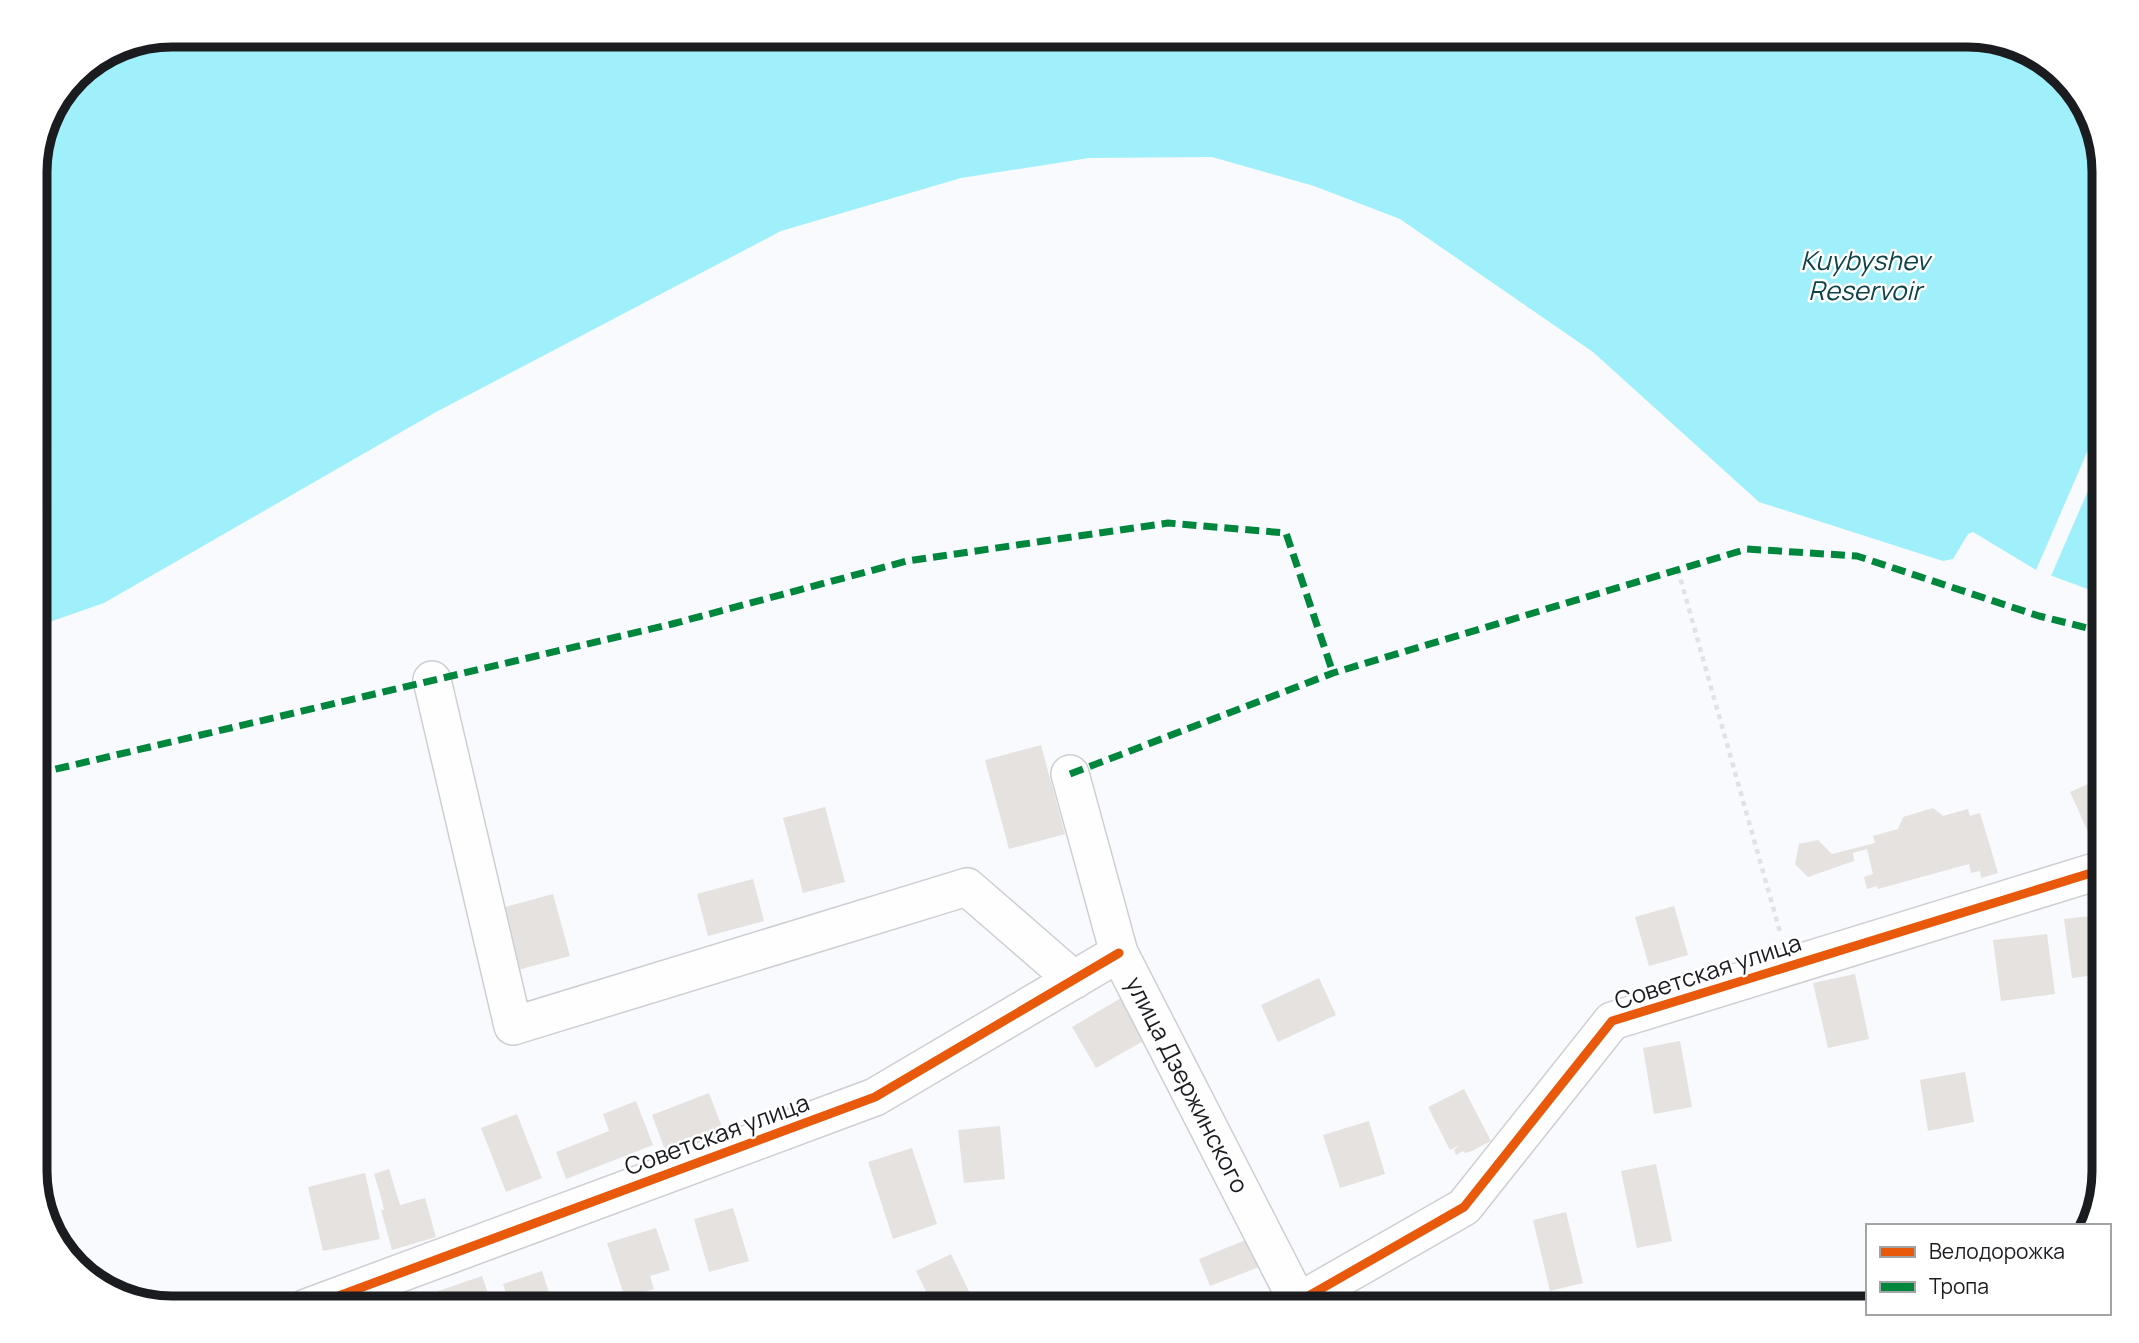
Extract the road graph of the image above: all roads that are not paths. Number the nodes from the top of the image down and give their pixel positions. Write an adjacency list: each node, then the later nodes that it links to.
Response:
1 (432, 680): 5 (street)
2 (1070, 774): 4 (street, улица Дзержинского)
3 (2092, 873): 8 (street, Советская улица)
4 (1119, 953): 5 (street, Советская улица); 7 (street, улица Дзержинского)
5 (1074, 980): 6 (street, Советская улица)
6 (346, 1296)
7 (1293, 1296)
8 (1313, 1296)

